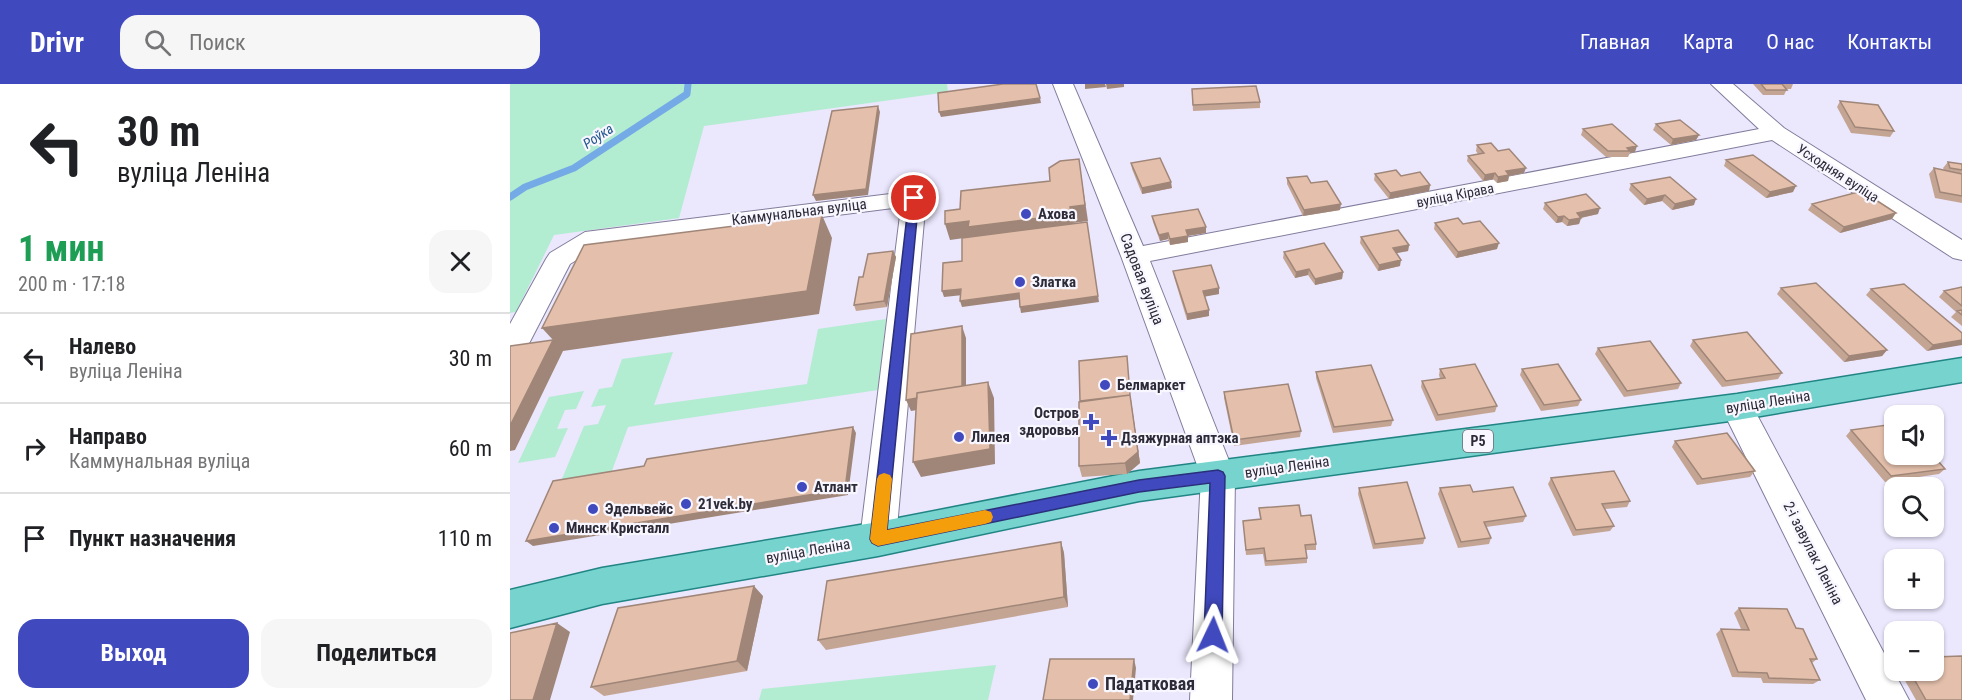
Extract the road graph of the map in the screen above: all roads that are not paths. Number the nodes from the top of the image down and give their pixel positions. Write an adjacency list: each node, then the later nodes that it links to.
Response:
1 (1063, 84): 5 (street, Садовая вуліца)
2 (1721, 84): 3 (street, Усходняя вуліца)
3 (1776, 133): 4 (street, Усходняя вуліца); 5 (street, вуліца Кірава)
4 (1962, 252)
5 (1134, 256): 9 (street, Садовая вуліца)
6 (510, 351): 10 (street, Каммунальная вуліца)
7 (1962, 370): 8 (main road, вуліца Леніна / Р5)
8 (1737, 407): 9 (main road, вуліца Леніна / Р5); 13 (street, 2-і завулак Леніна)
9 (1218, 476): 10 (main road, вуліца Леніна / Р5); 12 (street)
10 (878, 539): 11 (main road, вуліца Леніна / Р5)
11 (510, 609)
12 (1211, 700)
13 (1888, 700)

